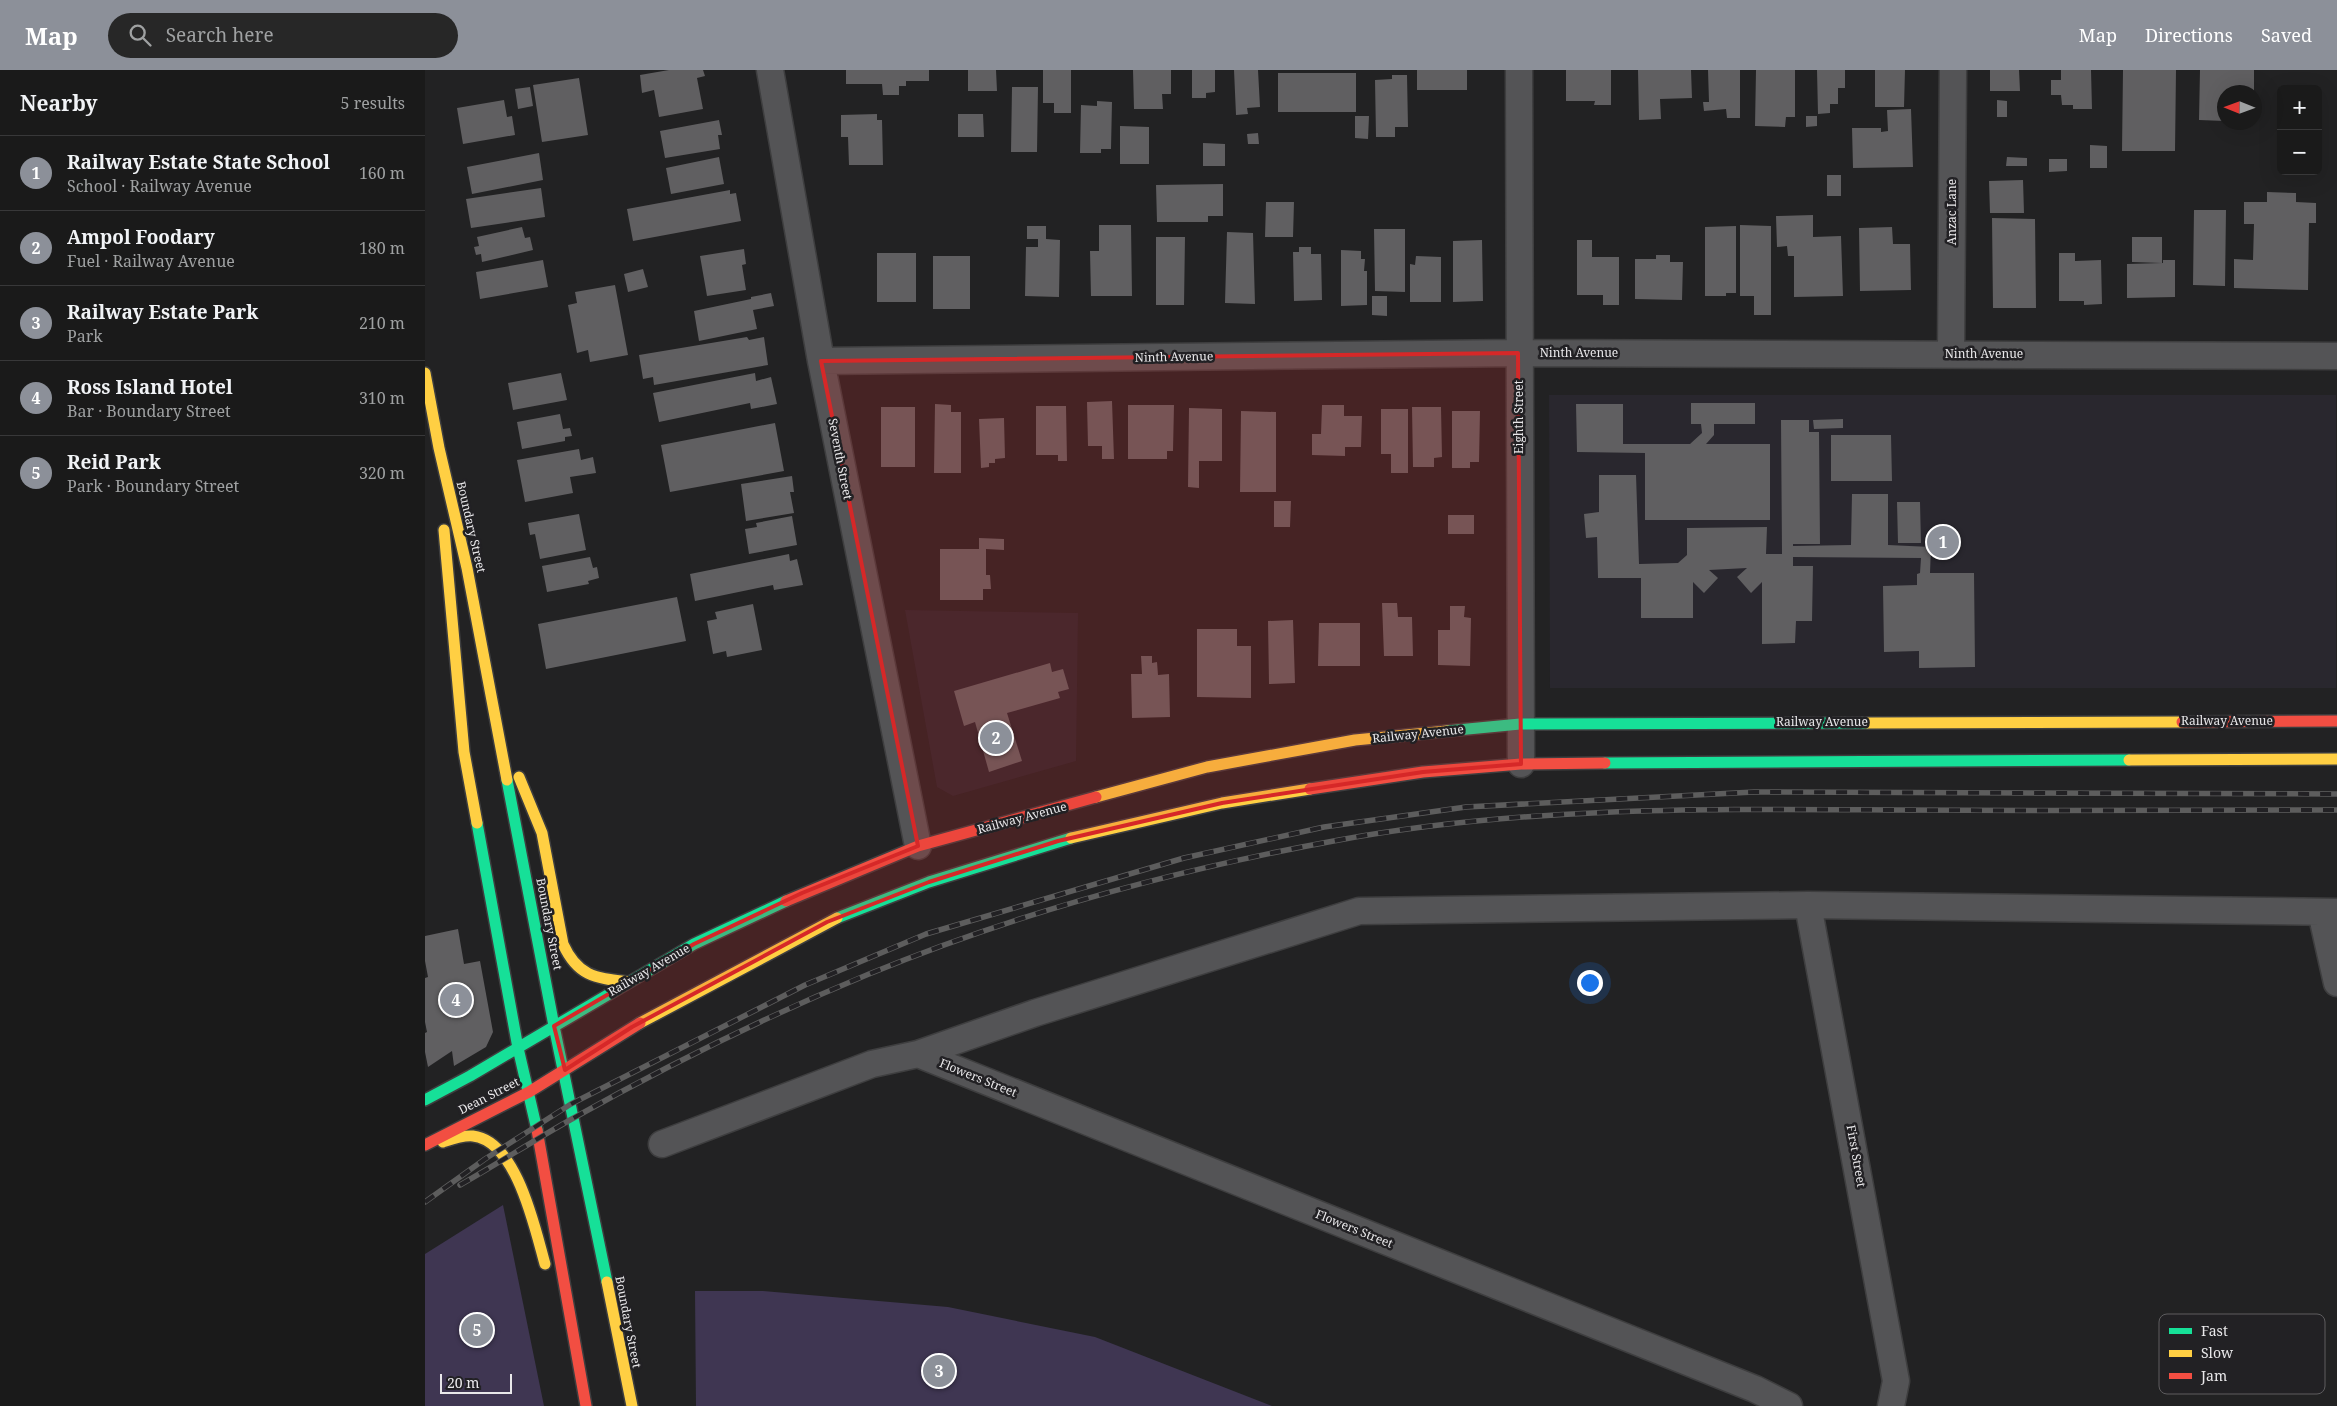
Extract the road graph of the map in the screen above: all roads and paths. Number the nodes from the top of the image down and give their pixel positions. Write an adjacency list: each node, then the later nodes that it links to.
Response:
1 (770, 70): 7 (street, Seventh Street)
2 (1519, 70): 4 (street, Eighth Street)
3 (1953, 70): 5 (street, Anzac Lane)
4 (1518, 353): 5 (street, Ninth Avenue); 7 (street, Ninth Avenue); 11 (street, Eighth Street)
5 (1951, 354): 6 (street, Ninth Avenue)
6 (2337, 356)
7 (821, 361): 15 (street, Seventh Street)
8 (425, 374): 9 (main road, Boundary Street)
9 (439, 448): 12 (main road, Boundary Street); 21 (main road, Boundary Street)
10 (2337, 721): 11 (main road, Railway Avenue)
11 (1520, 724): 14 (street, Eighth Street); 15 (main road, Railway Avenue)
12 (497, 725): 18 (main road); 20 (main road, Boundary Street)
13 (2337, 759): 14 (main road)
14 (1521, 764): 23 (main road)
15 (918, 846): 18 (main road, Railway Avenue)
16 (1809, 906): 17 (street); 22 (street); 33 (street, First Street)
17 (2329, 912): 19 (street)
18 (629, 982): 20 (main road, Railway Avenue)
19 (2337, 983)
20 (554, 1026): 21 (main road, Dean Street); 23 (main road, Boundary Street)
21 (519, 1048): 24 (main road, Boundary Street); 25 (main road, Dean Street)
22 (918, 1054): 26 (street); 32 (street, Flowers Street)
23 (565, 1070): 24 (main road, Dean Street); 31 (main road, Boundary Street)
24 (529, 1092): 27 (main road, Dean Street); 30 (main road, Boundary Street)
25 (425, 1100)
26 (662, 1144)
27 (425, 1145): 28 (main road)
28 (549, 1276)
29 (554, 1295): 30 (main road)
30 (585, 1401)
31 (632, 1406)
32 (1789, 1406)
33 (1891, 1406)

